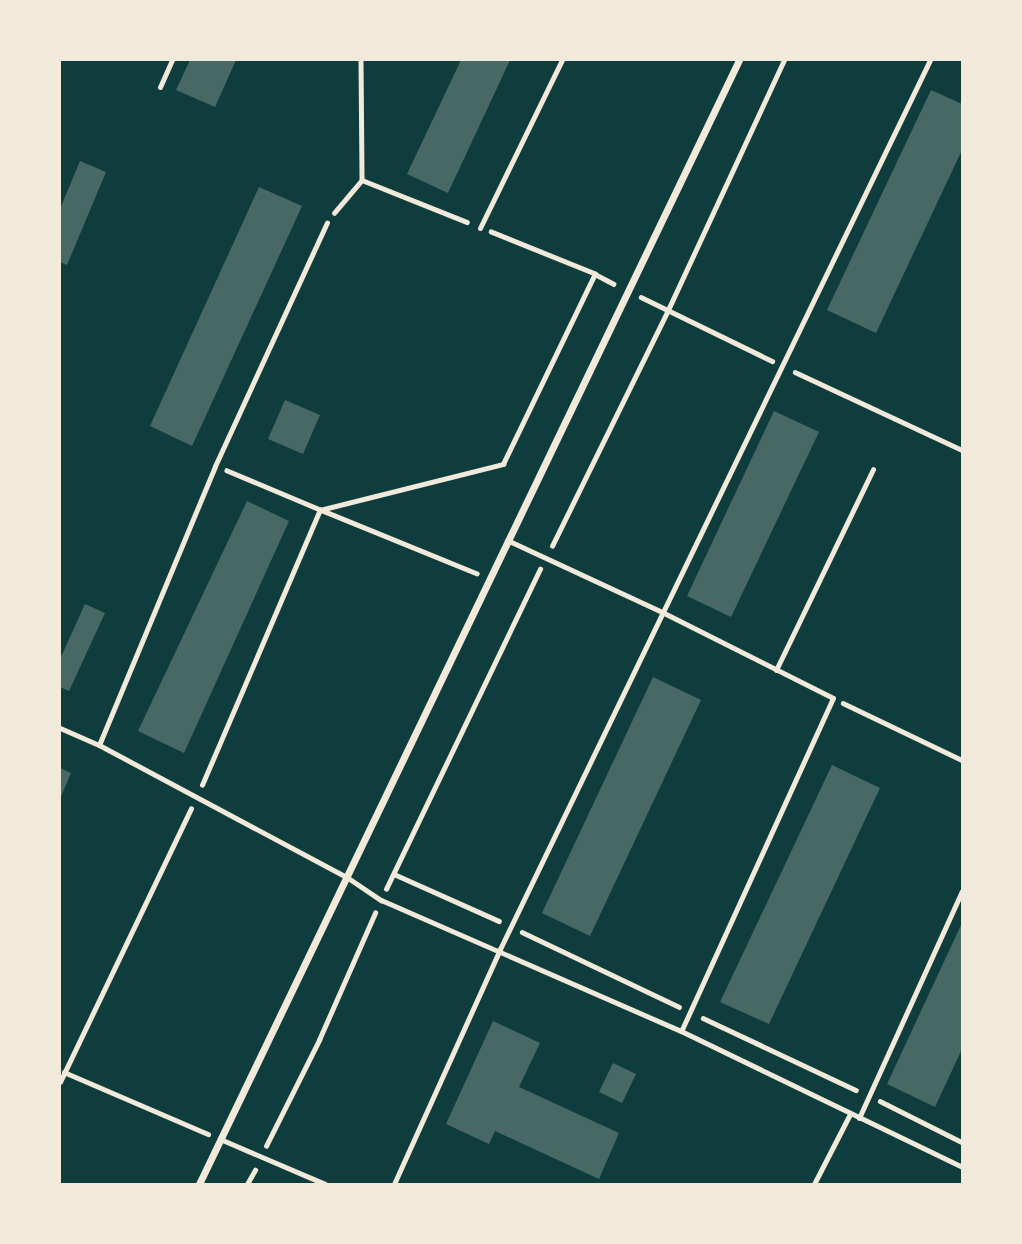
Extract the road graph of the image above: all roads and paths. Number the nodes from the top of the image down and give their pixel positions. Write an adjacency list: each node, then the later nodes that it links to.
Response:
1 (172, 60): 7 (lane)
2 (361, 60): 8 (path)
3 (562, 60): 10 (lane)
4 (739, 60): 12 (street)
5 (785, 60): 17 (path)
6 (930, 60): 19 (lane)
7 (160, 87)
8 (362, 180): 9 (path); 10 (path)
9 (327, 222): 13 (lane)
10 (480, 228): 11 (path)
11 (595, 274): 12 (path); 15 (path)
12 (629, 290): 16 (street)
13 (215, 466): 15 (path); 23 (lane)
14 (873, 469): 20 (lane)
15 (320, 510): 18 (path); 25 (path)
16 (506, 539): 17 (lane); 18 (street)
17 (546, 556): 19 (lane); 28 (path)
18 (488, 578): 26 (street)
19 (662, 612): 20 (lane); 29 (lane)
20 (776, 670): 21 (lane)
21 (833, 698): 24 (path); 30 (lane)
22 (60, 728): 23 (lane)
23 (99, 745): 25 (lane)
24 (962, 760)
25 (196, 799): 26 (lane); 31 (path)
26 (348, 878): 28 (lane); 35 (street)
27 (962, 891): 34 (lane)
28 (382, 900): 29 (lane); 36 (path)
29 (500, 950): 30 (lane); 41 (lane)
30 (681, 1031): 33 (lane)
31 (65, 1072): 32 (path); 35 (path)
32 (60, 1082)
33 (850, 1114): 34 (lane); 42 (lane)
34 (859, 1118): 37 (lane)
35 (220, 1139): 36 (lane); 38 (street)
36 (261, 1156): 39 (path); 40 (lane)
37 (962, 1167)
38 (199, 1185)
39 (247, 1185)
40 (325, 1185)
41 (394, 1185)
42 (814, 1185)

